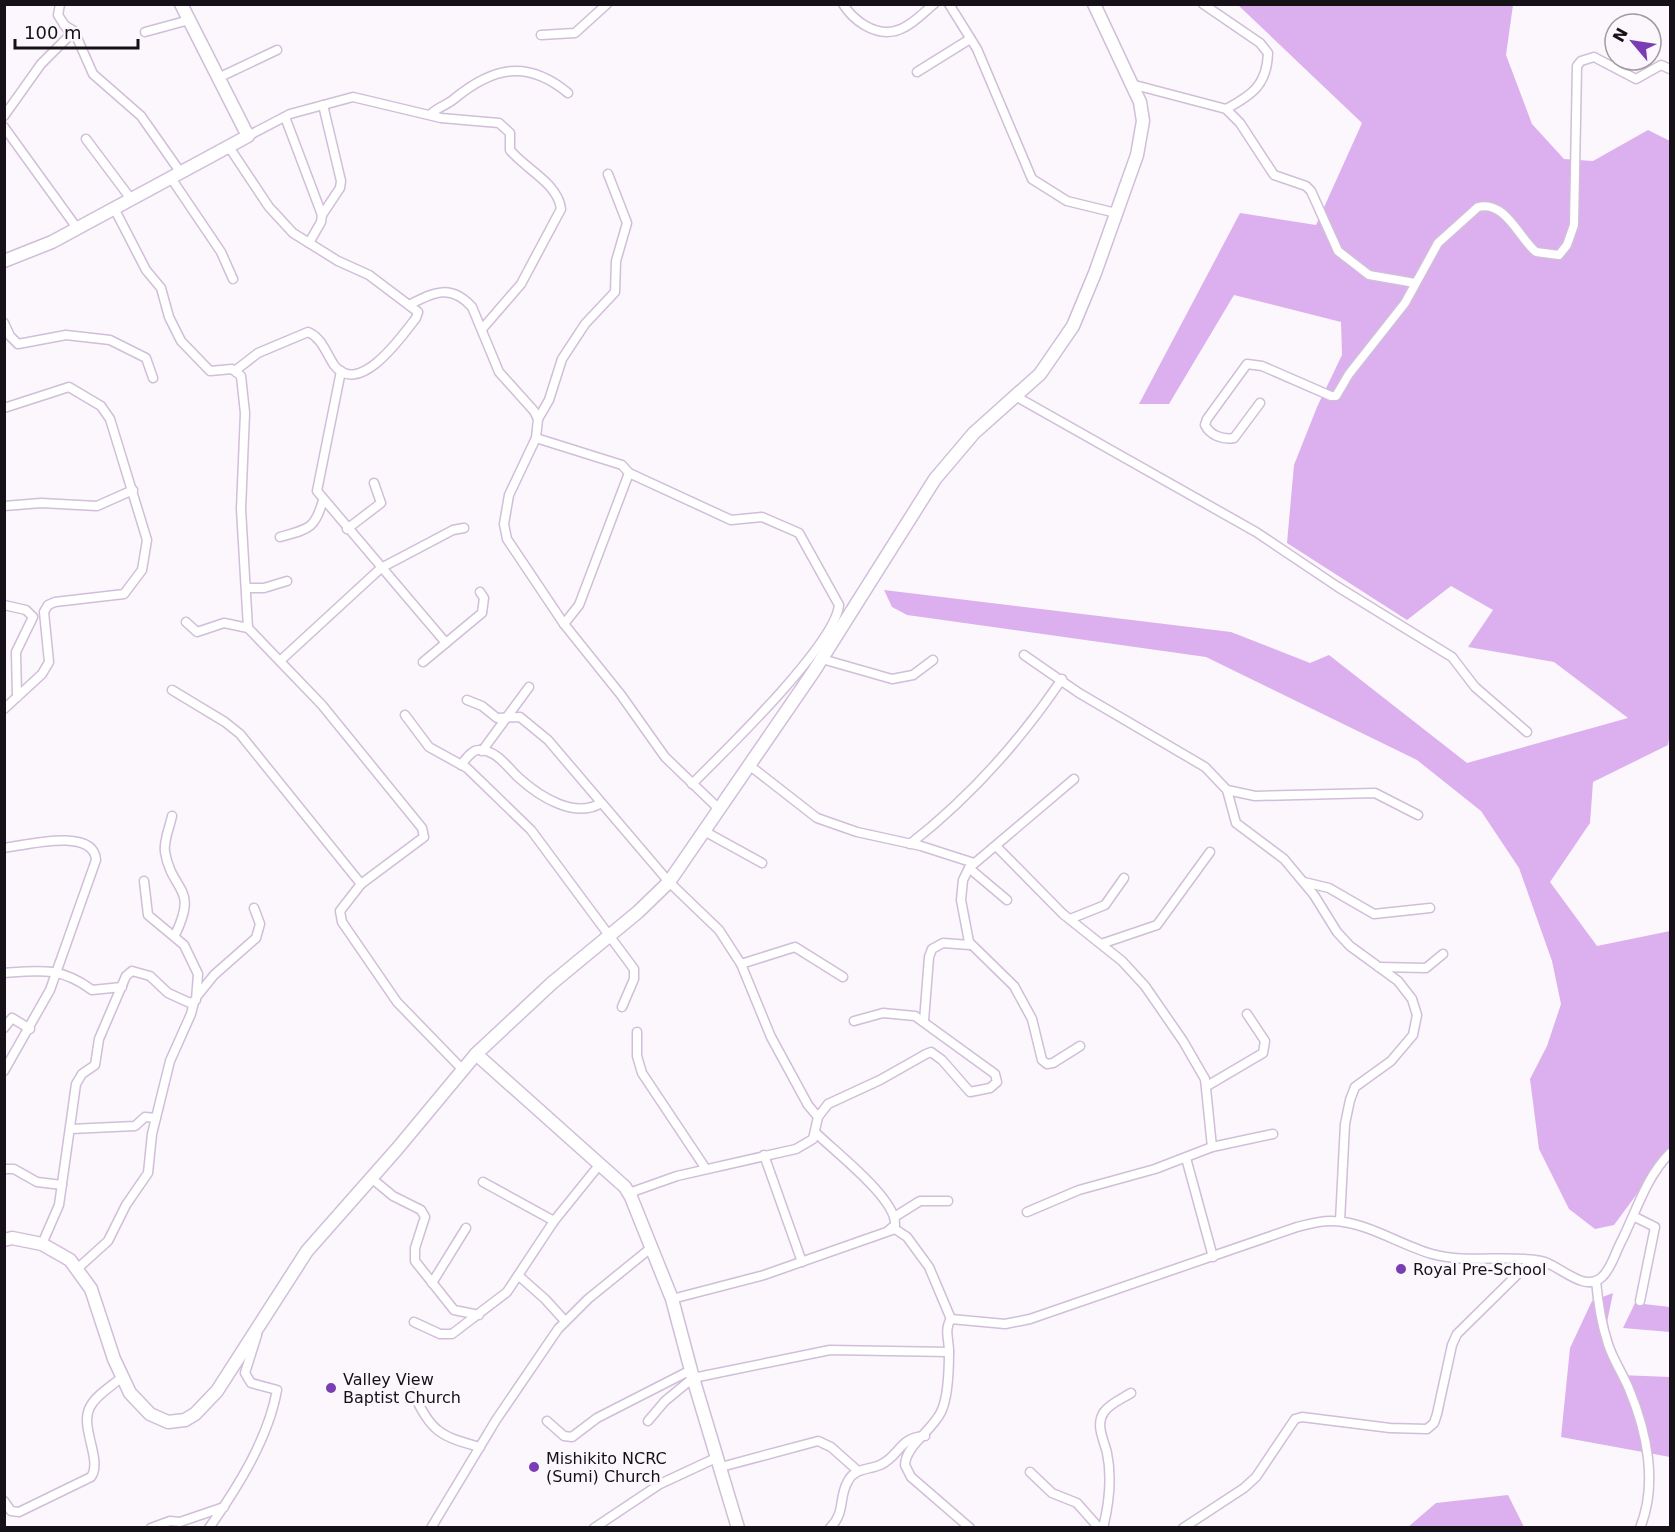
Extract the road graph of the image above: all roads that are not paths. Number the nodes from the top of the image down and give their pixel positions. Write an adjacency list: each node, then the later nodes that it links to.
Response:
1 (60, 4): 10 (street)
2 (181, 4): 9 (main road)
3 (607, 4): 12 (street)
4 (843, 4): 5 (street)
5 (934, 4)
6 (949, 4): 13 (street)
7 (1094, 4): 18 (main road)
8 (1203, 4): 21 (street)
9 (189, 20): 11 (street); 17 (main road)
10 (64, 24): 23 (street); 30 (street)
11 (145, 32)
12 (541, 35)
13 (970, 39): 16 (street); 33 (street)
14 (277, 50): 17 (street)
15 (1671, 69): 39 (street)
16 (917, 72)
17 (218, 78): 26 (main road)
18 (1131, 84): 21 (street); 33 (main road)
19 (568, 93): 22 (street)
20 (323, 105): 22 (street); 24 (street); 34 (street)
21 (1226, 109): 39 (street)
22 (431, 114): 42 (street)
23 (4, 116)
24 (285, 117): 26 (street); 34 (street)
25 (4, 127): 35 (street)
26 (248, 136): 28 (main road)
27 (86, 139): 31 (street)
28 (229, 147): 30 (main road); 36 (street)
29 (608, 174): 49 (street)
30 (176, 175): 31 (main road); 38 (street)
31 (131, 199): 32 (main road)
32 (114, 208): 35 (main road); 43 (street)
33 (1116, 213): 46 (main road)
34 (322, 215): 36 (street)
35 (77, 228): 37 (main road)
36 (309, 243): 40 (street)
37 (4, 261)
38 (233, 279)
39 (1415, 283): 47 (street)
40 (411, 304): 42 (street); 44 (street)
41 (4, 323): 45 (street)
42 (483, 328): 49 (street)
43 (236, 370): 44 (street); 61 (street)
44 (341, 371): 54 (street)
45 (153, 378)
46 (1017, 397): 69 (main road); 81 (street)
47 (1260, 403)
48 (4, 408): 53 (street)
49 (538, 419): 50 (street)
50 (536, 438): 51 (street); 65 (street)
51 (629, 472): 65 (street); 86 (street)
52 (374, 483): 57 (street)
53 (133, 490): 55 (street); 76 (street)
54 (323, 500): 57 (street); 58 (street)
55 (4, 506)
56 (464, 528): 59 (street)
57 (347, 529): 59 (street)
58 (280, 537)
59 (381, 568): 67 (street); 70 (street)
60 (287, 581): 61 (street)
61 (247, 588): 66 (street)
62 (480, 592): 67 (street)
63 (4, 605): 76 (street)
64 (186, 622): 66 (street)
65 (564, 624): 86 (street)
66 (248, 628): 70 (street)
67 (446, 643): 72 (street)
68 (1024, 655): 73 (street)
69 (822, 659): 71 (street); 84 (main road)
70 (281, 660): 103 (street)
71 (933, 660)
72 (423, 662)
73 (1062, 679): 87 (street); 93 (street)
74 (529, 687): 80 (street)
75 (172, 690): 103 (street)
76 (17, 697): 78 (street)
77 (467, 700): 80 (street)
78 (4, 709)
79 (405, 715): 83 (street)
80 (506, 718): 82 (street); 88 (street)
81 (1527, 732)
82 (482, 751): 83 (street); 88 (street)
83 (461, 765): 109 (street)
84 (749, 765): 89 (main road); 93 (street)
85 (1074, 779): 94 (street)
86 (693, 784): 89 (street)
87 (1227, 790): 90 (street); 102 (street)
88 (601, 803): 101 (street)
89 (719, 809): 92 (main road)
90 (1418, 815)
91 (172, 816): 108 (street)
92 (704, 831): 97 (street); 101 (main road)
93 (909, 844): 98 (street)
94 (996, 846): 98 (street); 107 (street)
95 (4, 848): 115 (street)
96 (1210, 852): 110 (street)
97 (762, 863)
98 (972, 866): 104 (street); 111 (street)
99 (1124, 878): 107 (street)
100 (144, 881): 108 (street)
101 (669, 882): 109 (main road); 113 (street)
102 (1304, 882): 106 (street); 114 (street)
103 (361, 884): 129 (street)
104 (1007, 900)
105 (254, 908): 119 (street)
106 (1430, 908)
107 (1070, 920): 110 (street)
108 (175, 935): 119 (street)
109 (609, 937): 120 (street); 128 (main road)
110 (1101, 944): 131 (street)
111 (970, 945): 123 (street); 127 (street)
112 (1443, 954): 114 (street)
113 (741, 964): 117 (street); 133 (street)
114 (1378, 967): 153 (street)
115 (57, 971): 116 (street); 118 (street); 125 (street)
116 (4, 973)
117 (843, 978)
118 (122, 987): 119 (street); 134 (street)
119 (195, 999): 132 (street)
120 (622, 1007)
121 (1247, 1014): 131 (street)
122 (854, 1020): 123 (street)
123 (924, 1021): 133 (street)
124 (4, 1028): 125 (street)
125 (30, 1029): 130 (street)
126 (637, 1032): 143 (street)
127 (1080, 1046)
128 (476, 1054): 129 (main road); 141 (main road)
129 (463, 1070): 144 (main road)
130 (4, 1071)
131 (1208, 1091): 137 (street)
132 (156, 1118): 134 (street); 162 (street)
133 (818, 1118): 135 (street)
134 (71, 1129): 146 (street)
135 (816, 1133): 139 (street); 150 (street)
136 (1273, 1134): 137 (street)
137 (1212, 1148): 140 (street)
138 (1671, 1153): 151 (street)
139 (764, 1155): 143 (street); 161 (street)
140 (1186, 1158): 149 (street); 159 (street)
141 (600, 1164): 147 (main road); 152 (street)
142 (4, 1169): 146 (street)
143 (706, 1169): 147 (street)
144 (370, 1177): 165 (street); 170 (main road)
145 (483, 1182): 152 (street)
146 (62, 1185): 157 (street)
147 (629, 1193): 158 (main road)
148 (948, 1201): 150 (street)
149 (1027, 1212)
150 (896, 1216): 155 (street)
151 (1635, 1217): 164 (street); 167 (street)
152 (554, 1221): 163 (street)
153 (1340, 1221): 159 (street); 160 (street)
154 (466, 1228): 165 (street)
155 (889, 1230): 161 (street); 169 (street)
156 (4, 1240): 157 (main road)
157 (42, 1244): 162 (main road)
158 (652, 1247): 166 (main road); 172 (street)
159 (1214, 1257): 169 (street)
160 (1533, 1260): 164 (street); 196 (street)
161 (802, 1262): 166 (street)
162 (77, 1269): 175 (main road)
163 (519, 1276): 168 (street); 172 (street)
164 (1596, 1281): 197 (street)
165 (432, 1284): 168 (street)
166 (672, 1299): 174 (main road)
167 (1640, 1301)
168 (479, 1315): 171 (street)
169 (951, 1319): 173 (street)
170 (261, 1320): 175 (main road); 186 (street)
171 (414, 1322)
172 (565, 1322): 181 (street)
173 (949, 1352): 174 (street); 180 (street)
174 (692, 1374): 178 (street); 179 (street); 182 (main road)
175 (122, 1377): 185 (street)
176 (413, 1393): 181 (street)
177 (1131, 1393): 195 (street)
178 (547, 1421)
179 (648, 1421)
180 (926, 1436): 183 (street); 193 (street)
181 (480, 1447): 189 (street)
182 (719, 1462): 183 (street); 190 (street); 191 (main road)
183 (858, 1471): 192 (street)
184 (1030, 1472): 194 (street)
185 (4, 1501)
186 (224, 1507): 187 (street); 188 (street)
187 (151, 1527)
188 (209, 1527)
189 (431, 1527)
190 (594, 1527)
191 (738, 1527)
192 (830, 1527)
193 (970, 1527)
194 (1098, 1527)
195 (1103, 1527)
196 (1183, 1527)
197 (1640, 1527)

